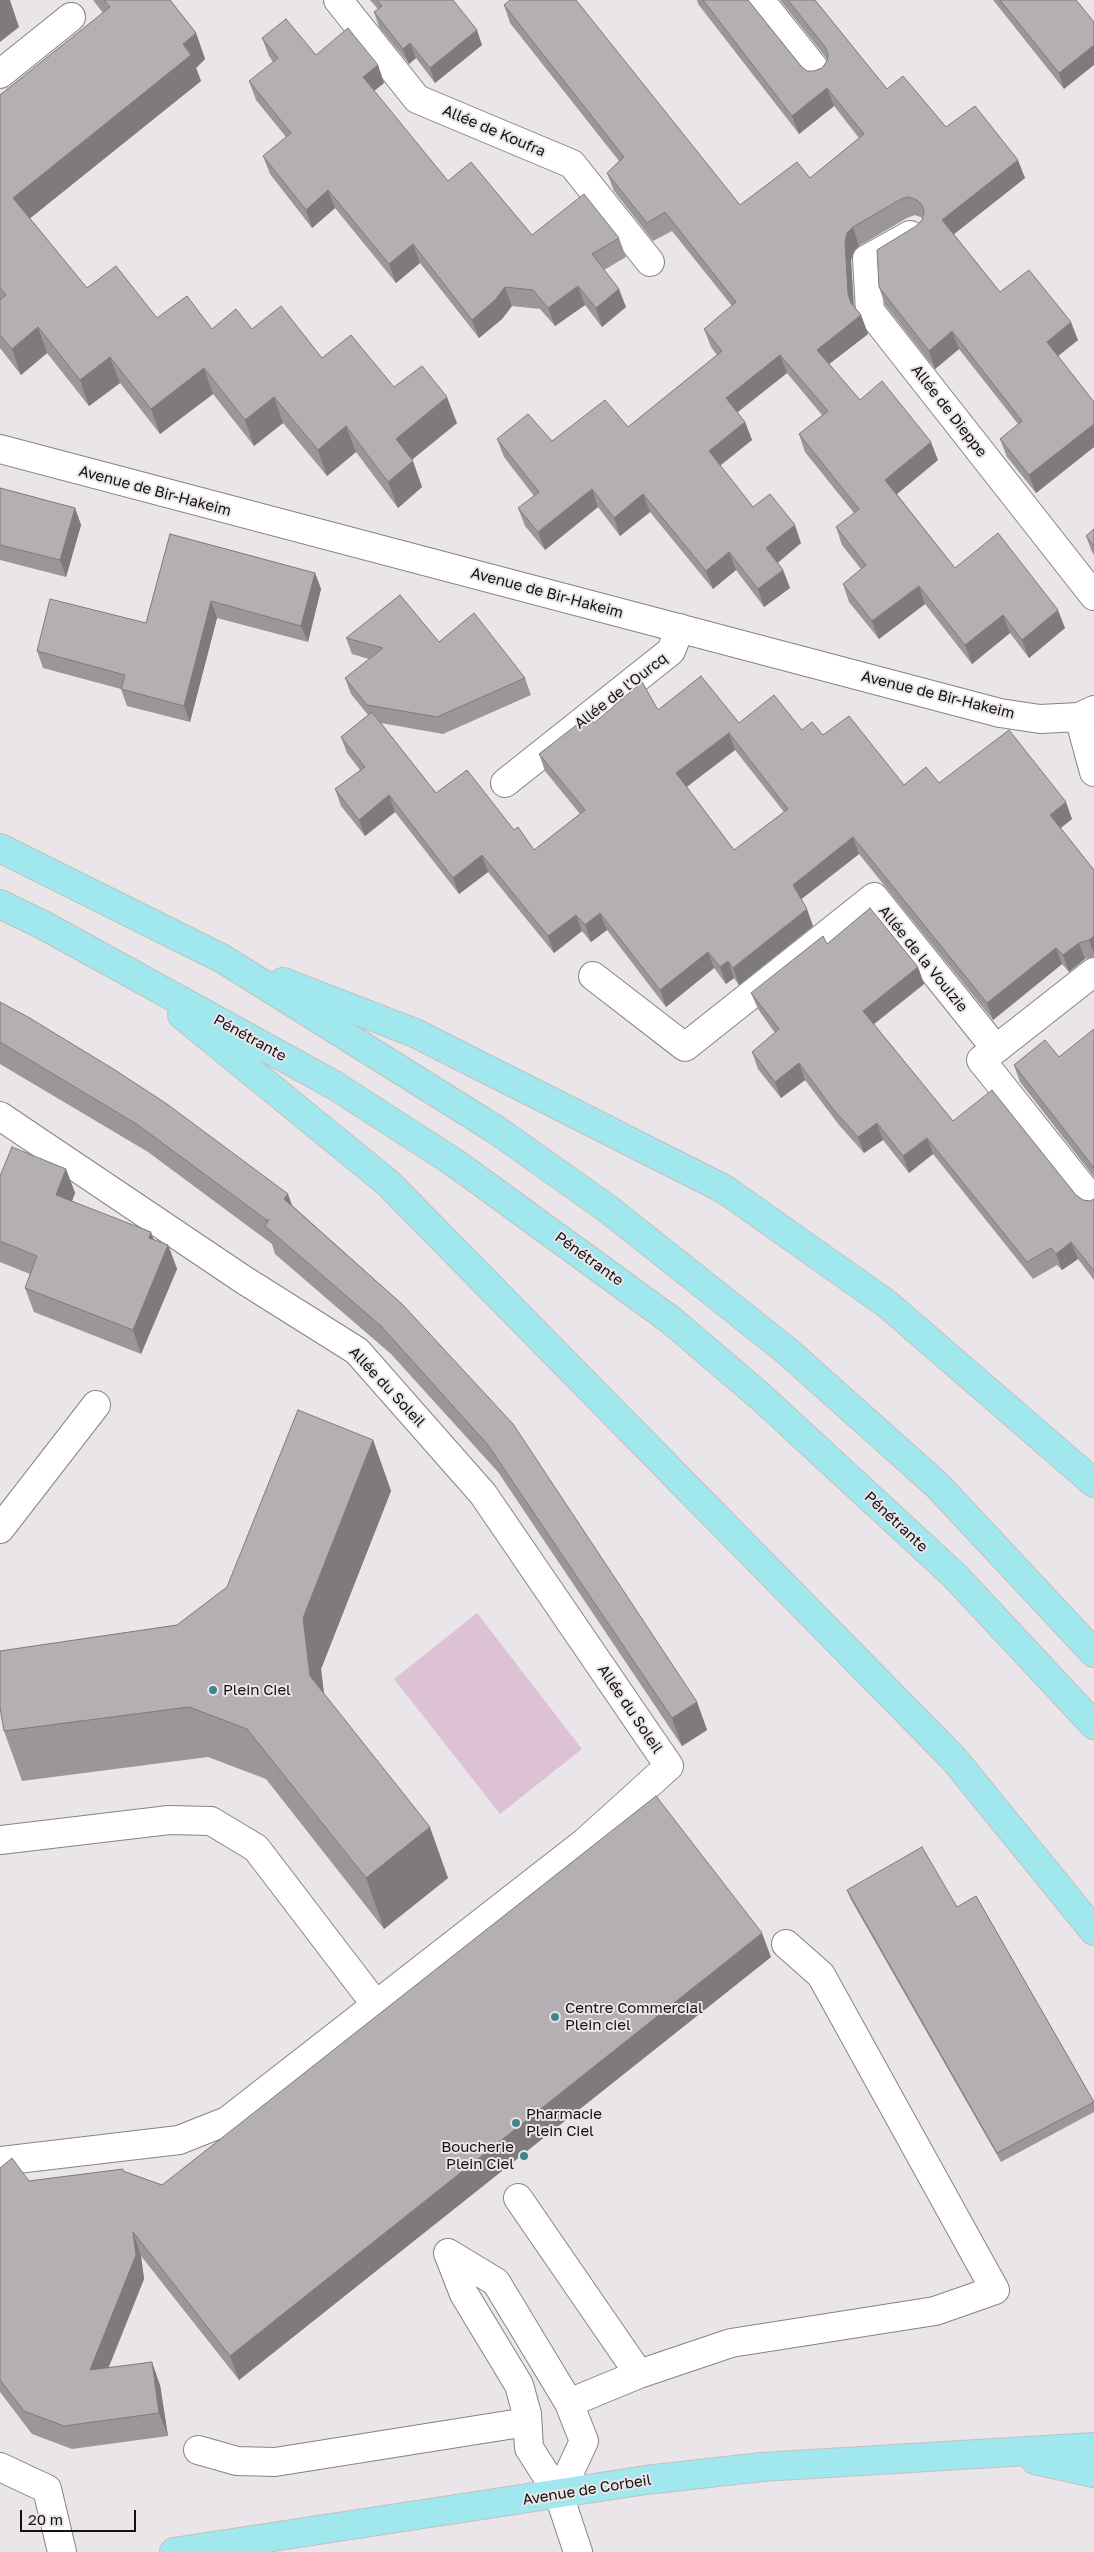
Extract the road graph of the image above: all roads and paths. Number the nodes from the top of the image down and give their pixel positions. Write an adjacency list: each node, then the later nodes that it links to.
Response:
1 (338, 0): 7 (street, Allée de Koufra)
2 (760, 0): 5 (street)
3 (71, 17): 4 (street)
4 (0, 74)
5 (819, 74)
6 (915, 232): 9 (street, Allée de Dieppe)
7 (650, 262)
8 (0, 449): 10 (street, Avenue de Bir-Hakeim)
9 (1094, 596)
10 (680, 628): 11 (street, Avenue de Bir-Hakeim); 13 (street, Allée de l'Ourcq)
11 (1087, 714): 12 (street)
12 (1094, 772)
13 (505, 783)
14 (0, 848): 16 (main road)
15 (0, 904): 18 (main road, Pénétrante)
16 (223, 959): 24 (main road); 26 (main road)
17 (1094, 972): 20 (street)
18 (135, 976): 27 (main road, Pénétrante); 29 (main road)
19 (594, 976): 20 (street, Allée de la Voulzie)
20 (996, 1049): 22 (street)
21 (0, 1116): 31 (street, Allée du Soleil)
22 (1094, 1202)
23 (96, 1405): 25 (street)
24 (1094, 1483)
25 (0, 1529)
26 (1094, 1653)
27 (1094, 1725)
28 (0, 1840): 31 (street)
29 (1094, 1931)
30 (786, 1944): 34 (street)
31 (376, 2005): 32 (street)
32 (0, 2161)
33 (518, 2198): 34 (street)
34 (639, 2374): 35 (street)
35 (569, 2403): 36 (street); 42 (street)
36 (527, 2422): 38 (street); 42 (street)
37 (1094, 2448): 39 (main road, Avenue de Corbeil)
38 (198, 2450)
39 (1002, 2452): 41 (main road, Avenue de Corbeil); 42 (main road, Avenue de Corbeil)
40 (0, 2467): 43 (street)
41 (1094, 2473)
42 (559, 2495): 44 (main road, Avenue de Corbeil); 45 (street)
43 (62, 2552)
44 (174, 2552)
45 (578, 2552)

